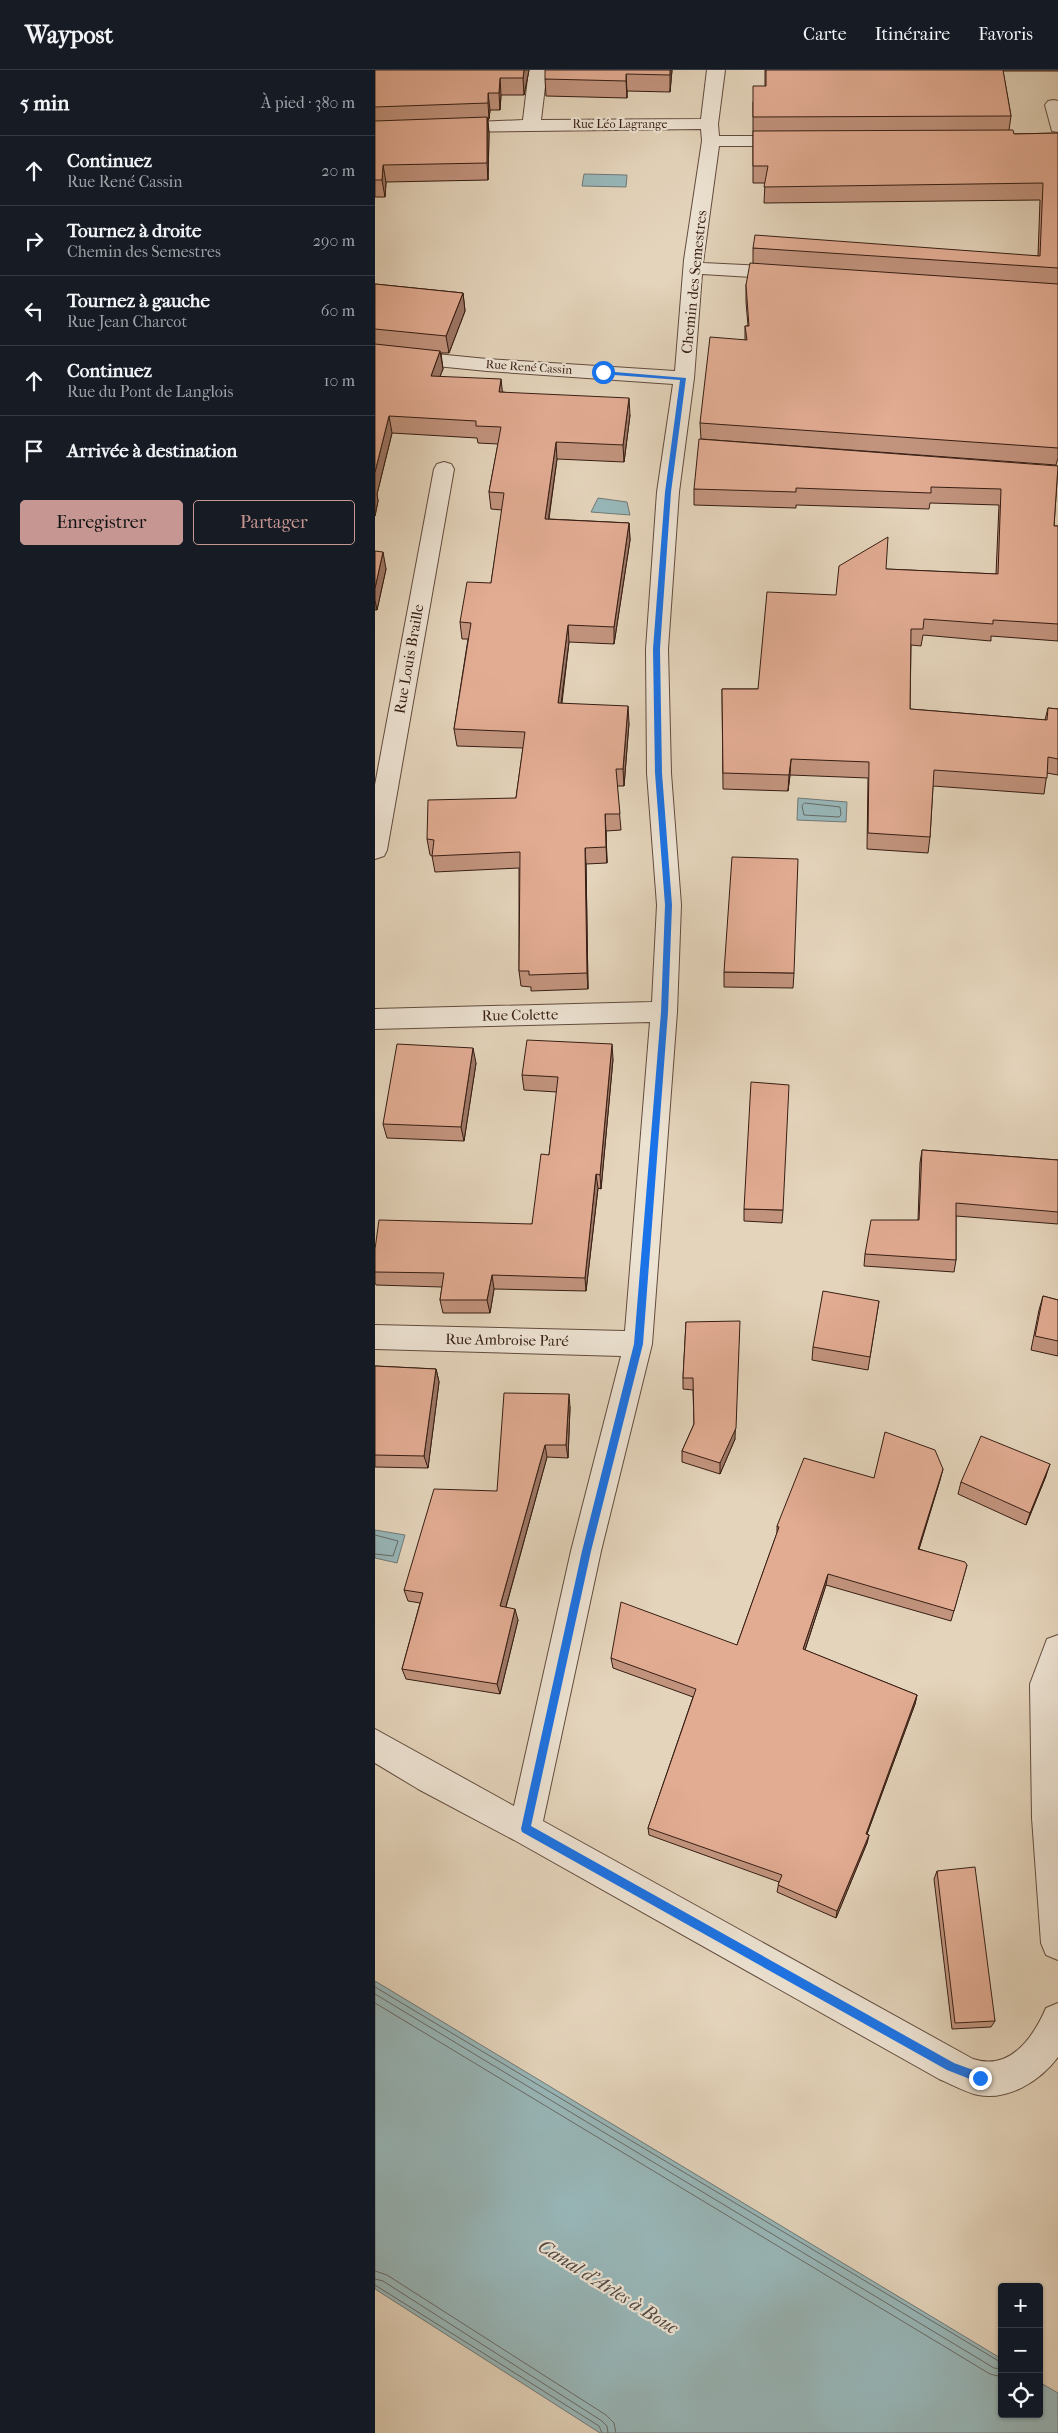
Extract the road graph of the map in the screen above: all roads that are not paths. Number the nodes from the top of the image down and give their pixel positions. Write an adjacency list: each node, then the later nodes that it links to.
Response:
1 (539, 70): 4 (street)
2 (716, 70): 6 (street, Chemin des Semestres)
3 (1054, 105): 7 (street)
4 (531, 125): 5 (street, Rue Léo Lagrange); 6 (street, Rue Léo Lagrange)
5 (433, 128)
6 (710, 132): 8 (street, Rue Léo Lagrange); 9 (street, Chemin des Semestres)
7 (1055, 135)
8 (810, 140)
9 (694, 268): 10 (street); 12 (street, Chemin des Semestres)
10 (806, 274)
11 (375, 354): 12 (street, Rue René Cassin)
12 (683, 378): 15 (street, Chemin des Semestres)
13 (444, 469): 14 (street, Rue Louis Braille)
14 (375, 850)
15 (664, 1012): 16 (street, Rue Colette); 18 (street, Chemin des Semestres)
16 (375, 1019)
17 (375, 1337): 18 (street, Rue Ambroise Paré)
18 (638, 1344): 21 (street, Chemin des Semestres)
19 (1058, 1650): 22 (street)
20 (375, 1746): 21 (street)
21 (525, 1829): 23 (street)
22 (1058, 1944)
23 (1058, 2020)

